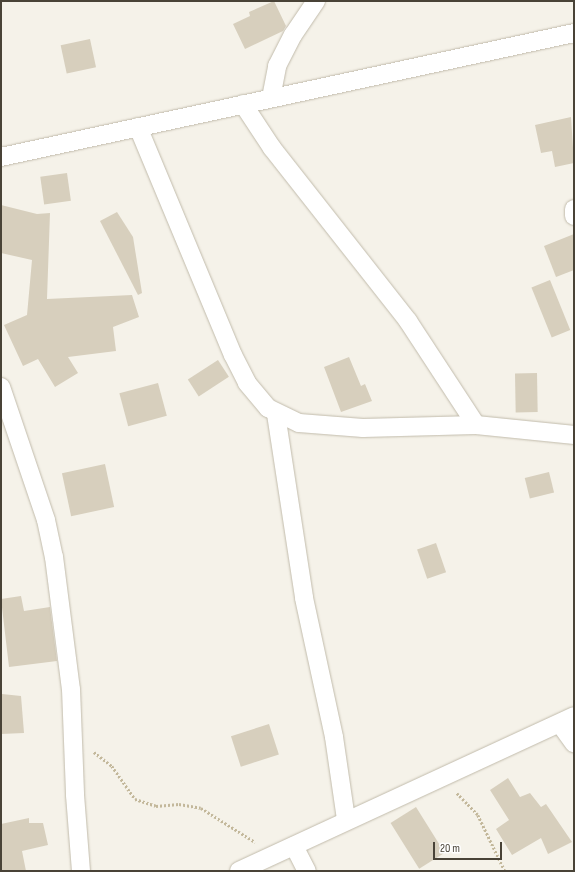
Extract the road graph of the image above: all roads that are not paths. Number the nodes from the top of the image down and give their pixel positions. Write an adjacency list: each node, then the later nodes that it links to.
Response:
1 (316, 1): 3 (street)
2 (574, 33): 3 (street)
3 (271, 98): 4 (street)
4 (243, 104): 5 (street); 11 (street)
5 (138, 127): 6 (street); 10 (street)
6 (1, 157)
7 (574, 209): 8 (street)
8 (574, 216)
9 (1, 387): 17 (street)
10 (276, 414): 11 (street); 15 (street)
11 (476, 425): 12 (street)
12 (574, 436)
13 (567, 720): 14 (street); 15 (street)
14 (574, 743)
15 (346, 819): 16 (street)
16 (294, 846): 18 (street); 19 (street)
17 (81, 871)
18 (239, 871)
19 (307, 871)

